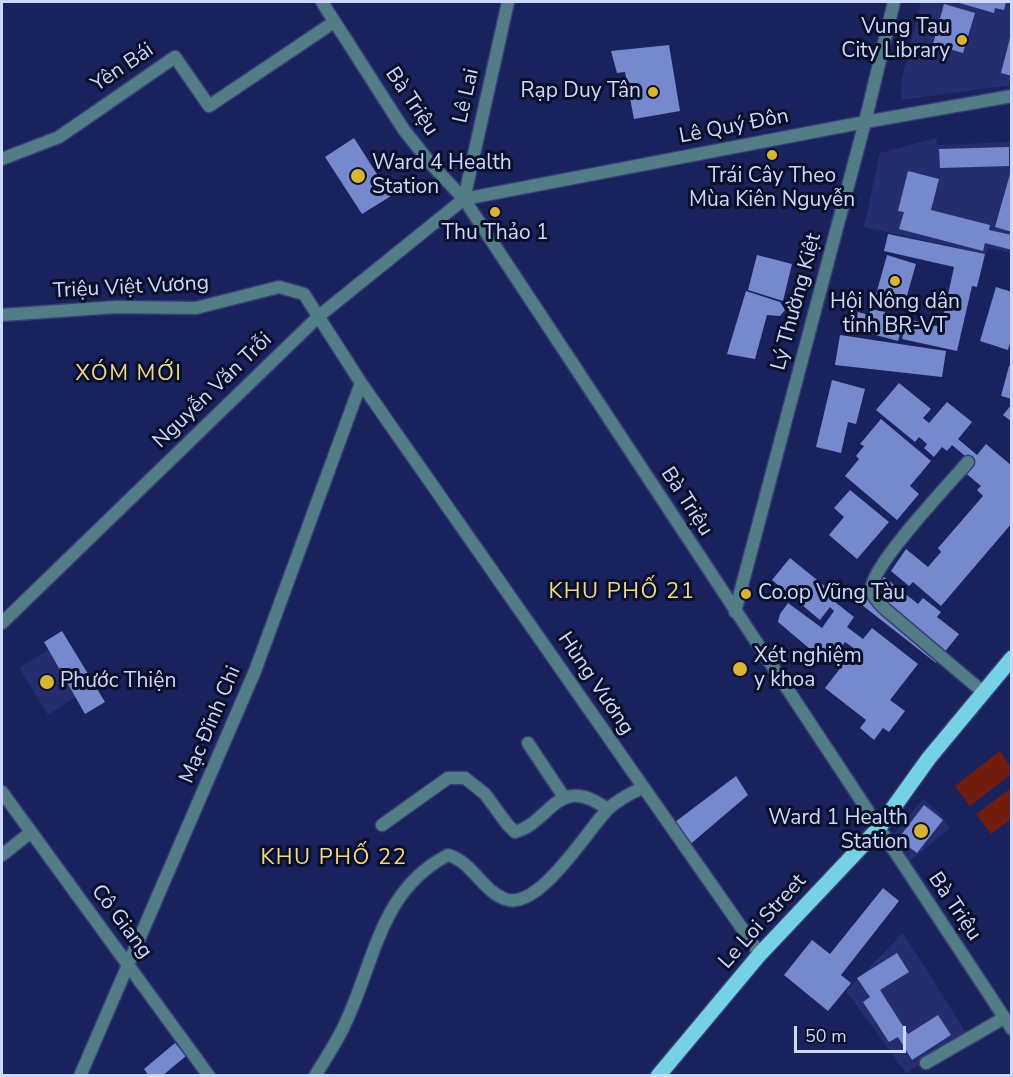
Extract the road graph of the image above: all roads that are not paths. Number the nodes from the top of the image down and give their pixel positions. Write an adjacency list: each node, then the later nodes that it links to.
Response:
1 (322, 2): 4 (street, Bà Triệu)
2 (508, 2): 8 (street, Lê Lai)
3 (894, 2): 6 (street, Lý Thường Kiệt)
4 (334, 22): 7 (street, Yên Bái); 8 (street, Bà Triệu)
5 (1011, 96): 6 (street, Lê Quý Đôn)
6 (865, 122): 8 (street, Lê Quý Đôn); 13 (street, Lý Thường Kiệt)
7 (2, 159)
8 (464, 199): 10 (street, Nguyễn Văn Trỗi); 13 (street, Bà Triệu)
9 (2, 315): 10 (street, Triệu Việt Vương)
10 (319, 316): 11 (street, Hùng Vương); 14 (street, Nguyễn Văn Trỗi)
11 (361, 383): 18 (street, Hùng Vương); 27 (street, Mạc Đĩnh Chi)
12 (968, 462): 16 (street)
13 (735, 612): 23 (street, Bà Triệu)
14 (2, 623)
15 (1011, 658): 16 (main road, Le Loi Street)
16 (983, 692): 23 (main road, Le Loi Street)
17 (528, 743): 20 (street)
18 (642, 788): 21 (street); 26 (street, Hùng Vương)
19 (2, 792): 24 (street, Cô Giang)
20 (564, 797): 21 (street); 22 (street)
21 (608, 809): 33 (street)
22 (382, 825)
23 (878, 829): 26 (main road, Le Loi Street); 28 (street, Bà Triệu)
24 (30, 833): 25 (street); 27 (street, Cô Giang)
25 (2, 855)
26 (760, 954): 34 (main road, Le Loi Street)
27 (130, 965): 31 (street, Mạc Đĩnh Chi); 32 (street, Cô Giang)
28 (1004, 1018): 29 (street, Bà Triệu); 30 (street)
29 (1011, 1029)
30 (926, 1063)
31 (80, 1076)
32 (209, 1076)
33 (315, 1076)
34 (658, 1076)

